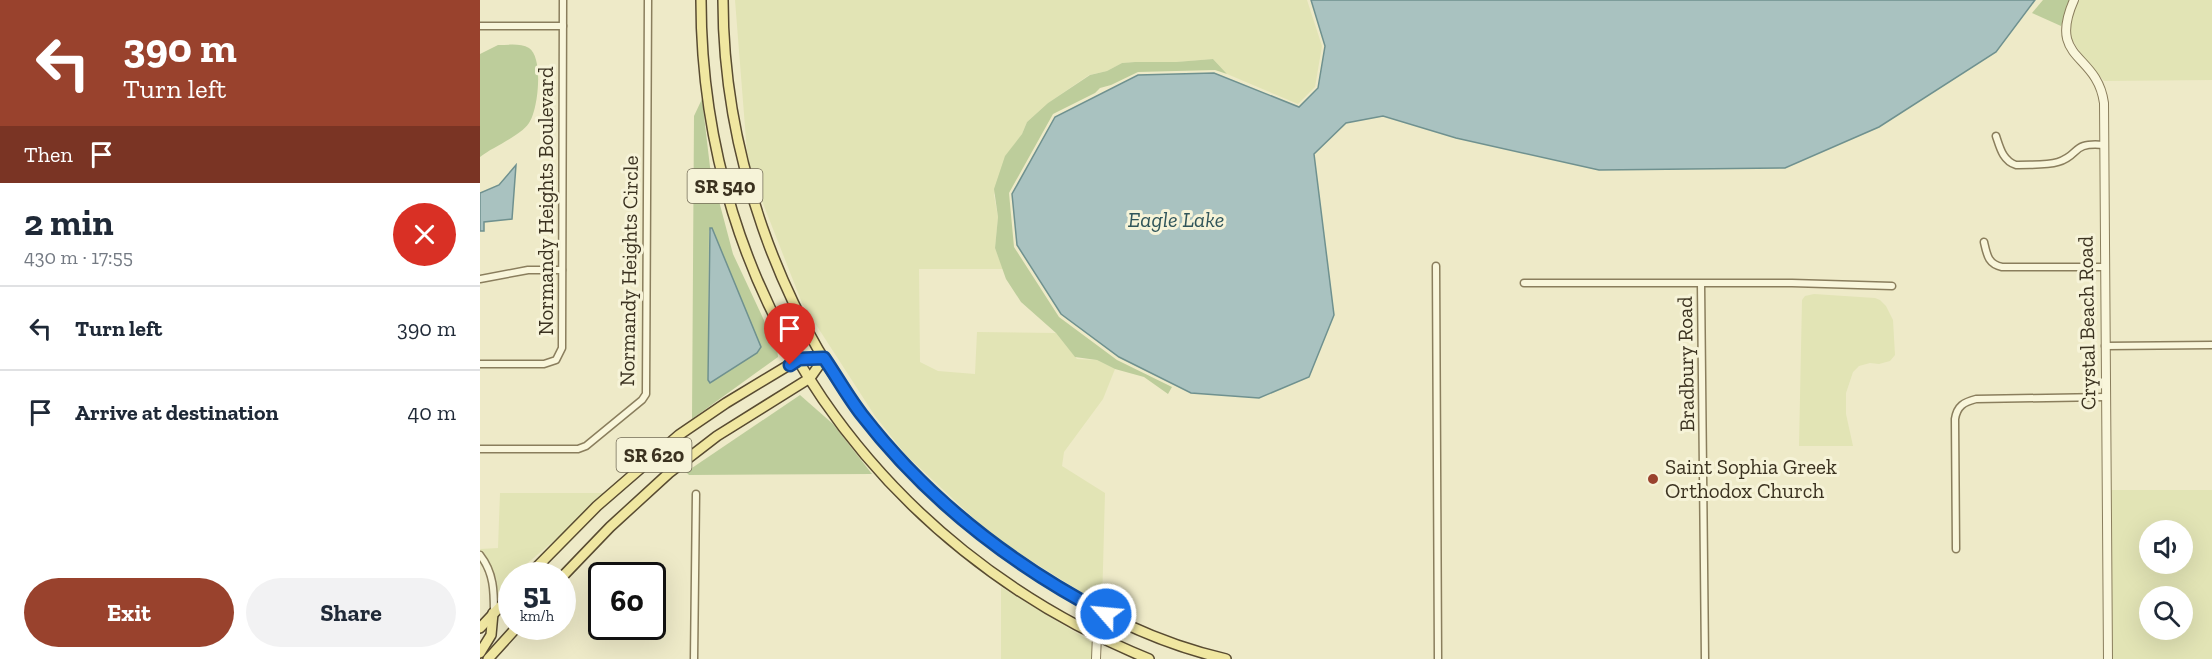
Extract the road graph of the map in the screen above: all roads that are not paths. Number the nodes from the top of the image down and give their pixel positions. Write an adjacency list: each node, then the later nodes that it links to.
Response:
1 (563, 0): 7 (street, Normandy Heights Boulevard)
2 (648, 0): 25 (street, Normandy Heights Circle)
3 (701, 0): 21 (main road, SR 540)
4 (723, 0): 20 (main road, SR 540)
5 (2074, 0): 9 (street, Crystal Beach Road)
6 (480, 26): 7 (street)
7 (563, 26): 13 (street, Normandy Heights Boulevard)
8 (1996, 136): 9 (street)
9 (2104, 145): 12 (street, Crystal Beach Road)
10 (1984, 242): 12 (street)
11 (1436, 266): 43 (street)
12 (2104, 267): 19 (street, Crystal Beach Road)
13 (562, 270): 14 (street); 22 (street, Normandy Heights Boulevard)
14 (480, 279)
15 (1524, 283): 16 (street, Bradbury Road)
16 (1701, 284): 17 (street, Bradbury Road); 44 (street, Bradbury Road)
17 (1892, 286)
18 (2212, 345): 19 (street)
19 (2105, 346): 24 (street, Crystal Beach Road)
20 (824, 358): 21 (main road, SR 620); 23 (main road, SR 620); 33 (main road, SR 540)
21 (799, 359): 23 (main road, SR 540); 29 (main road, SR 620)
22 (480, 364)
23 (810, 378): 30 (main road, SR 620); 35 (main road, SR 540)
24 (2106, 397): 27 (street); 45 (street, Crystal Beach Road)
25 (480, 449)
26 (696, 494): 39 (street)
27 (1956, 549)
28 (480, 555): 32 (street)
29 (542, 562)
30 (576, 563)
31 (498, 608): 32 (main road)
32 (494, 612): 34 (main road); 37 (main road)
33 (1106, 614): 35 (street); 42 (main road, SR 540)
34 (480, 628)
35 (1097, 635): 40 (street); 41 (main road, SR 540)
36 (505, 640): 38 (main road)
37 (480, 652)
38 (488, 659)
39 (694, 659)
40 (1096, 659)
41 (1149, 659)
42 (1226, 659)
43 (1438, 659)
44 (1706, 659)
45 (2108, 659)

